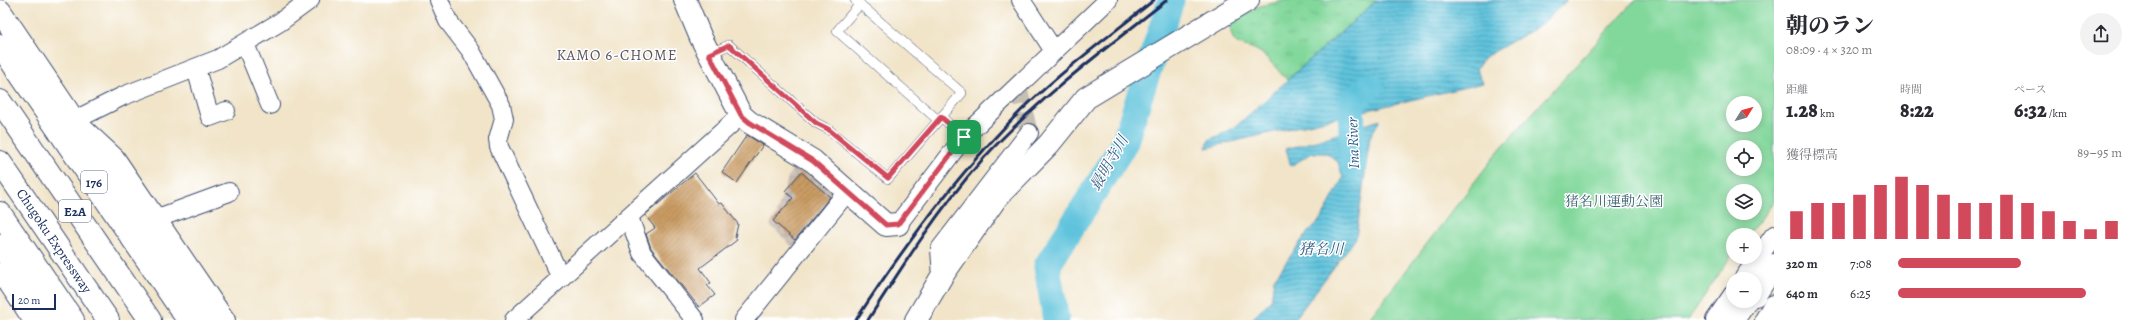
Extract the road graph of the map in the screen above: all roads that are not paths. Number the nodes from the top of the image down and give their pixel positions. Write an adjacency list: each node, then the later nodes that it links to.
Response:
1 (310, 0): 9 (street)
2 (438, 0): 34 (street)
3 (685, 0): 12 (main road)
4 (1021, 0): 11 (street)
5 (1108, 0): 11 (street)
6 (1248, 0): 33 (main road)
7 (857, 2): 18 (lane); 18 (lane)
8 (0, 11): 19 (main road)
9 (244, 44): 13 (street); 15 (street)
10 (0, 45): 44 (main road, 176)
11 (1054, 51): 21 (street)
12 (709, 54): 17 (main road); 18 (lane)
13 (196, 69): 16 (street); 19 (street)
14 (0, 101): 43 (main road, E2A)
15 (270, 105)
16 (226, 111)
17 (741, 115): 24 (main road); 26 (street)
18 (939, 119): 21 (lane)
19 (75, 120): 27 (street); 45 (main road)
20 (1029, 133): 33 (street)
21 (964, 137): 28 (street)
22 (0, 162): 42 (main road, Chugoku Expressway / E2A)
23 (229, 192): 27 (street)
24 (847, 192): 28 (main road); 49 (street)
25 (0, 213): 41 (main road)
26 (629, 217): 34 (street); 48 (street)
27 (158, 218): 46 (street)
28 (898, 224)
29 (1774, 235): 32 (street)
30 (0, 245): 40 (main road)
31 (0, 272): 39 (street)
32 (1748, 272)
33 (942, 276): 50 (main road)
34 (561, 278): 47 (street)
35 (1726, 305): 51 (street)
36 (1774, 306): 54 (main road)
37 (1741, 308): 52 (main road)
38 (1748, 308): 53 (main road)
39 (32, 320)
40 (51, 320)
41 (73, 320)
42 (108, 320)
43 (150, 320)
44 (188, 320)
45 (209, 320)
46 (226, 320)
47 (514, 320)
48 (695, 320)
49 (744, 320)
50 (916, 320)
51 (1716, 320)
52 (1733, 320)
53 (1740, 320)
54 (1766, 320)

